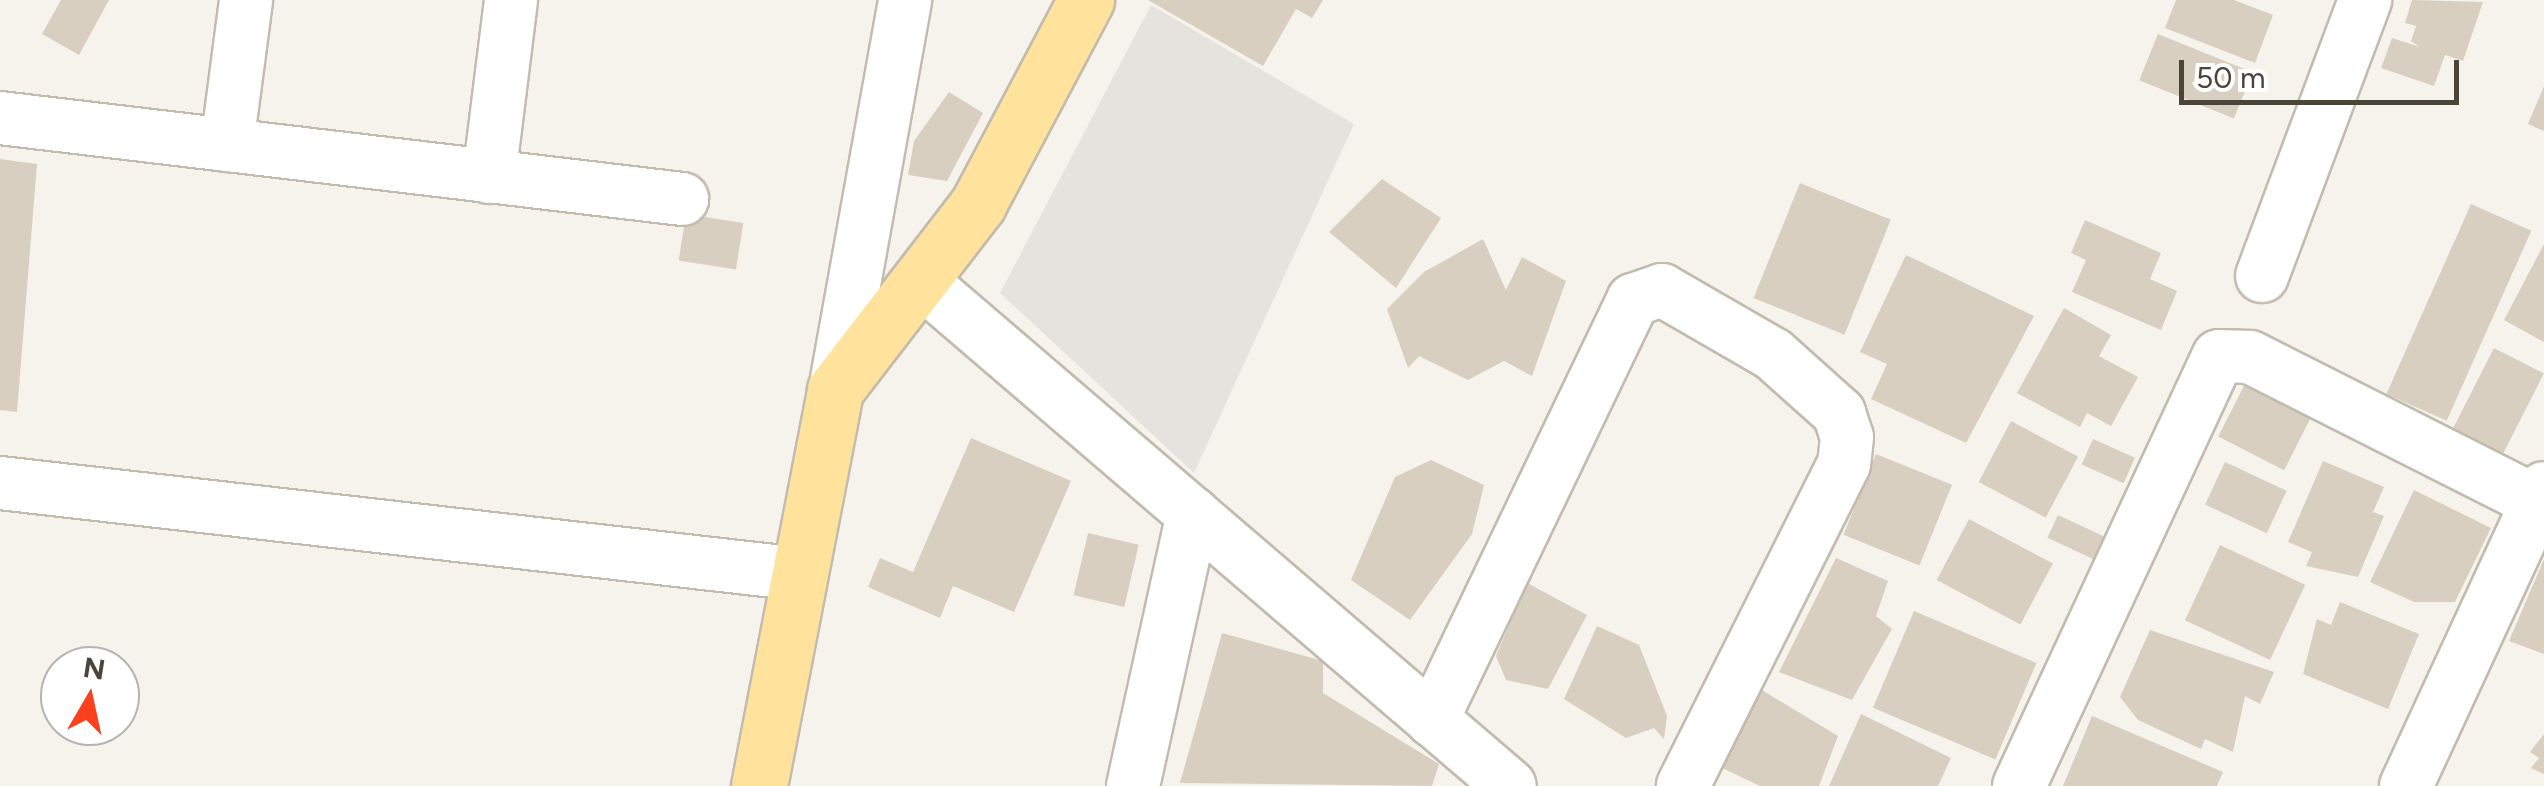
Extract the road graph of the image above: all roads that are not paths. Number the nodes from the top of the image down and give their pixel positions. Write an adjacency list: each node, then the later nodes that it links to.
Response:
1 (246, 0): 7 (street)
2 (511, 0): 8 (street)
3 (906, 0): 12 (street)
4 (1086, 0): 11 (main road)
5 (2365, 0): 10 (street)
6 (0, 118): 7 (street)
7 (227, 145): 8 (street)
8 (489, 177): 9 (street)
9 (682, 199)
10 (2262, 276)
11 (922, 282): 12 (main road); 15 (street)
12 (835, 390): 16 (main road)
13 (0, 483): 16 (street)
14 (2541, 495): 22 (street); 23 (street)
15 (1193, 514): 17 (street); 20 (street)
16 (800, 574): 19 (main road)
17 (1432, 720): 18 (street); 21 (street)
18 (1502, 783)
19 (759, 786)
20 (1133, 786)
21 (1683, 786)
22 (2019, 786)
23 (2406, 786)

